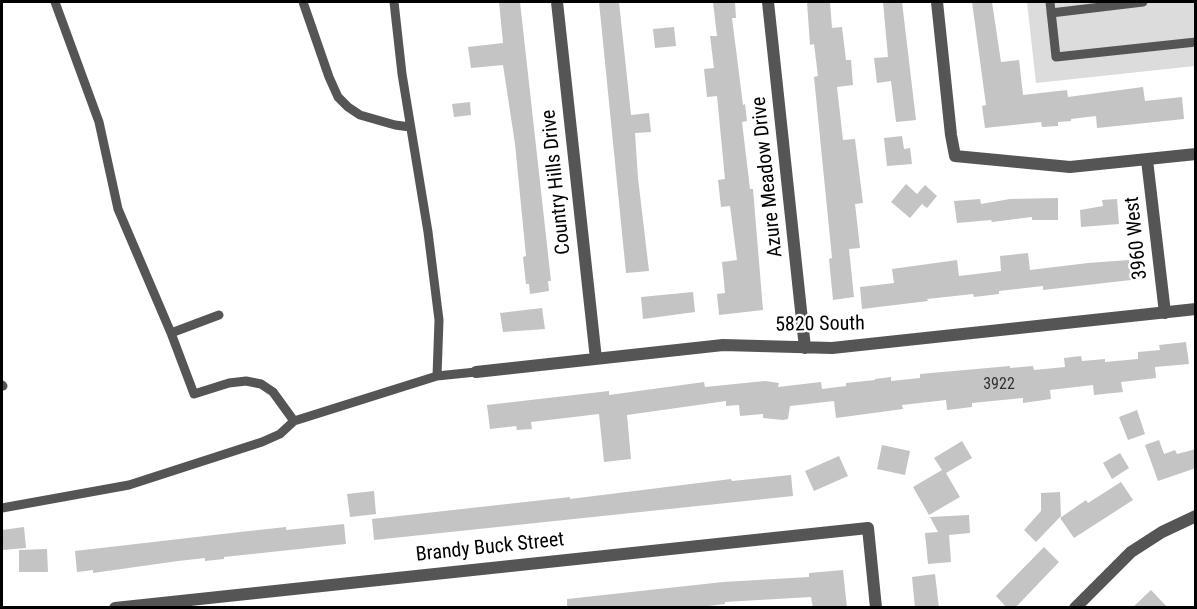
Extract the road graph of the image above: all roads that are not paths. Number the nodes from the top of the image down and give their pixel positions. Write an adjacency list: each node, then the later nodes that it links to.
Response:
1 (55, 2): 17 (lane)
2 (303, 2): 11 (lane)
3 (394, 2): 11 (lane)
4 (557, 2): 19 (street, Country Hills Drive)
5 (768, 2): 18 (street, Azure Meadow Drive)
6 (937, 2): 13 (street)
7 (1050, 2): 9 (lane)
8 (1143, 2): 9 (lane)
9 (1051, 13): 10 (lane)
10 (1196, 42)
11 (410, 127): 21 (lane)
12 (1196, 154): 13 (street)
13 (1147, 160): 15 (street, 3960 West)
14 (1196, 309): 15 (street, 5820 South)
15 (1165, 313): 18 (street, 5820 South)
16 (219, 315): 17 (lane)
17 (171, 333): 22 (lane)
18 (806, 348): 19 (street, 5820 South)
19 (596, 359): 20 (street, 5820 South)
20 (476, 372): 21 (lane)
21 (437, 376): 22 (lane)
22 (294, 422): 23 (lane)
23 (2, 508)
24 (1196, 516): 27 (street)
25 (115, 608): 26 (street, Brandy Buck Street)
26 (876, 608)
27 (1075, 608)

